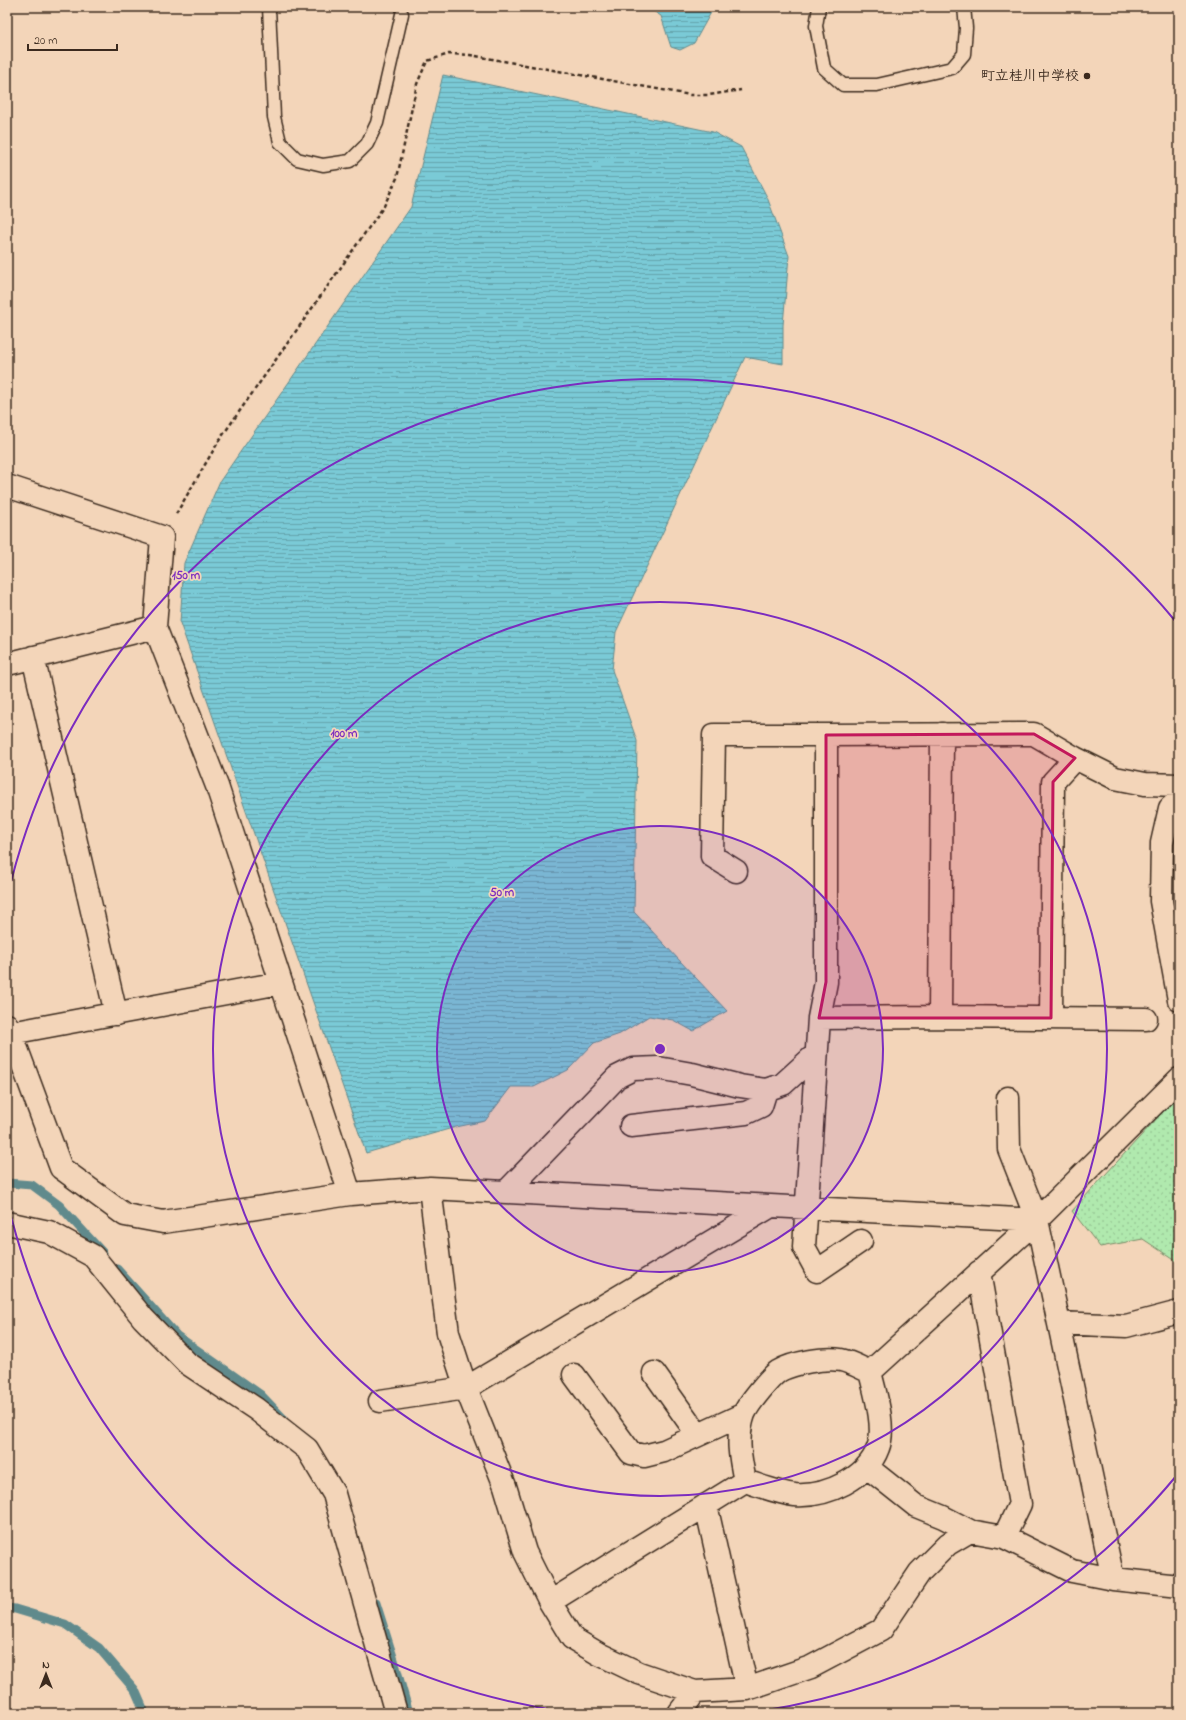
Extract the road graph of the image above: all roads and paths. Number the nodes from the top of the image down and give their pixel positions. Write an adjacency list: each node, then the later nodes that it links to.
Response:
1 (269, 7): 4 (lane)
2 (819, 7): 3 (lane)
3 (964, 7)
4 (402, 14)
5 (740, 90): 7 (path)
6 (7, 486): 7 (street)
7 (162, 537): 8 (street)
8 (155, 627): 9 (street); 17 (street)
9 (33, 657): 10 (street); 19 (street)
10 (7, 664)
11 (942, 734): 12 (street); 13 (street); 20 (street)
12 (826, 735): 16 (street); 21 (street)
13 (1076, 758): 14 (street); 22 (street)
14 (1179, 785)
15 (1179, 800): 18 (street)
16 (736, 871)
17 (280, 983): 19 (street); 32 (street)
18 (1179, 1000)
19 (116, 1014): 24 (street)
20 (940, 1017): 21 (street); 22 (street)
21 (819, 1018): 25 (street)
22 (1051, 1018): 23 (street)
23 (1146, 1019)
24 (9, 1029): 32 (street)
25 (816, 1054): 27 (street); 34 (street)
26 (1179, 1079): 35 (street)
27 (766, 1090): 29 (street); 31 (street)
28 (1008, 1098): 35 (street)
29 (631, 1126)
30 (430, 1188): 31 (street); 32 (street); 44 (street)
31 (506, 1192): 33 (street)
32 (350, 1194)
33 (771, 1206): 34 (street); 44 (street)
34 (805, 1208): 35 (street); 37 (street)
35 (1037, 1220): 38 (street); 40 (street)
36 (7, 1223): 58 (street)
37 (861, 1241)
38 (979, 1272): 41 (street); 52 (street)
39 (1179, 1312): 40 (street)
40 (1059, 1322): 53 (street)
41 (870, 1372): 46 (street); 48 (street)
42 (654, 1373): 47 (street)
43 (574, 1375): 47 (street)
44 (466, 1388): 45 (street); 55 (street)
45 (380, 1401)
46 (744, 1414): 47 (street); 49 (street)
47 (698, 1435)
48 (867, 1467): 49 (street); 51 (street)
49 (745, 1480): 50 (street)
50 (706, 1505): 55 (street); 56 (street)
51 (970, 1530): 52 (street); 56 (street)
52 (1004, 1538): 53 (street)
53 (1113, 1579): 54 (street)
54 (1179, 1586)
55 (550, 1602): 57 (street)
56 (747, 1689): 57 (street)
57 (694, 1692): 59 (street)
58 (396, 1713)
59 (679, 1713)

